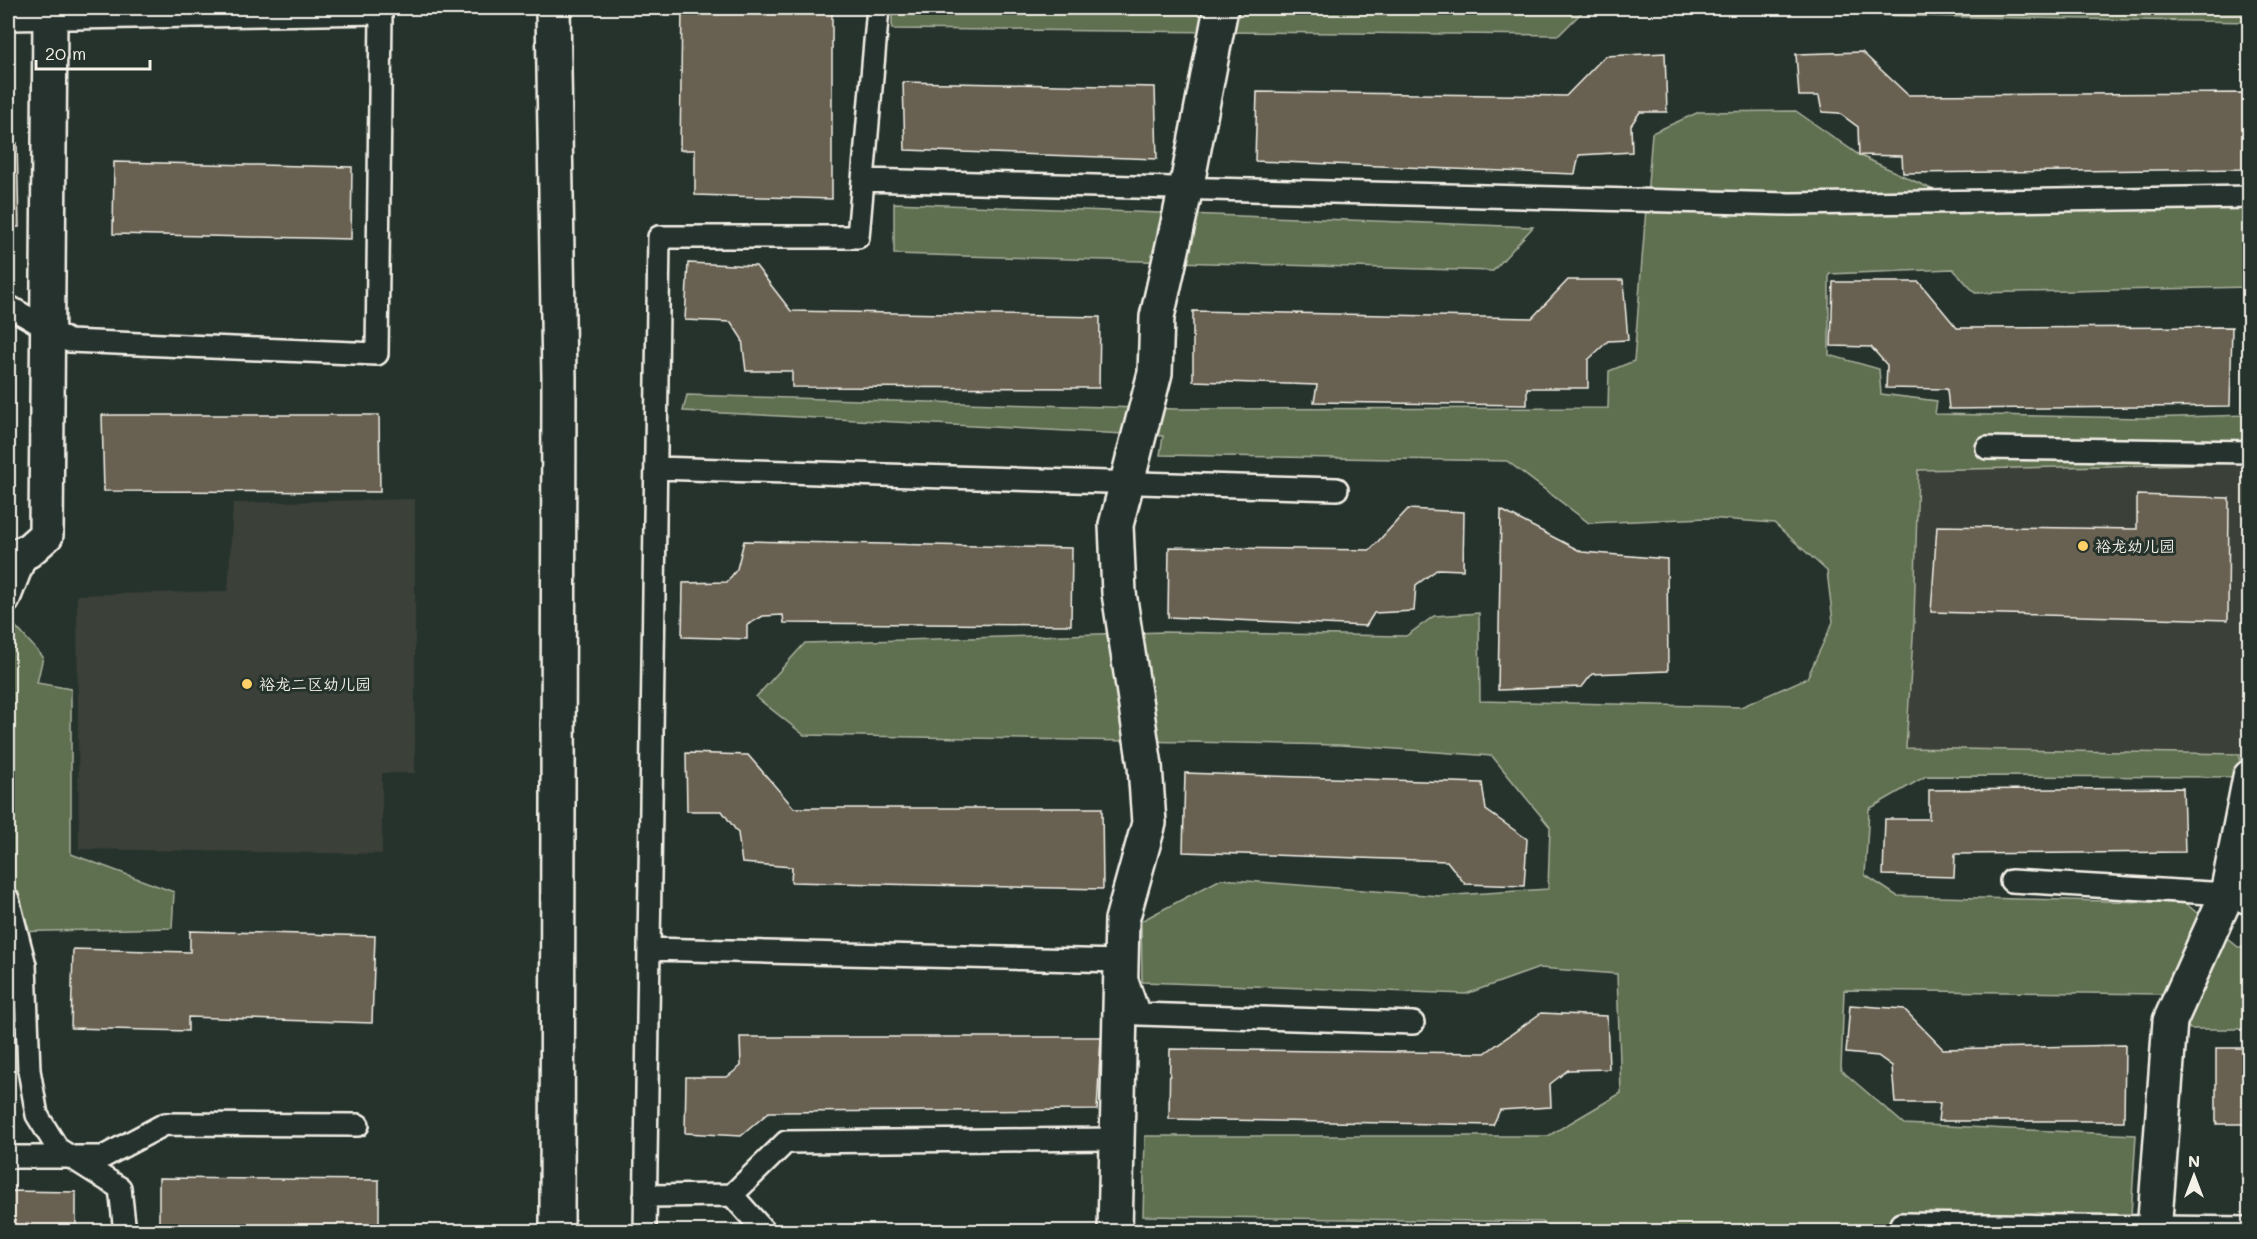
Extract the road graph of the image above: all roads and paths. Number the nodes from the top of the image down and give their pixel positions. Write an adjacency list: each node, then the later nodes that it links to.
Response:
1 (553, 8): 35 (street)
2 (878, 8): 6 (lane)
3 (1221, 8): 7 (street)
4 (50, 18): 5 (lane); 10 (street); 10 (lane)
5 (8, 19)
6 (863, 180): 7 (lane); 13 (lane)
7 (1186, 188): 8 (lane); 14 (street)
8 (2250, 197)
9 (8, 306): 10 (lane)
10 (48, 329): 16 (street)
11 (1987, 448): 12 (lane)
12 (2250, 452)
13 (656, 468): 14 (lane); 22 (lane)
14 (1127, 483): 15 (lane); 23 (street)
15 (1337, 489)
16 (18, 555): 17 (lane)
17 (8, 602)
18 (2250, 777): 21 (street)
19 (2011, 880): 21 (lane)
20 (8, 899): 28 (lane)
21 (2238, 899): 33 (street)
22 (649, 949): 23 (lane); 30 (lane)
23 (1120, 961): 24 (lane); 26 (street)
24 (1413, 1023)
25 (357, 1125): 28 (lane)
26 (1116, 1139): 29 (lane); 38 (street)
27 (8, 1157): 28 (lane)
28 (72, 1158): 34 (lane)
29 (732, 1195): 30 (lane); 37 (lane)
30 (645, 1196): 36 (lane)
31 (1901, 1224): 33 (lane)
32 (2250, 1228): 33 (lane)
33 (2154, 1229)
34 (125, 1232)
35 (557, 1232)
36 (645, 1232)
37 (765, 1232)
38 (1115, 1232)

